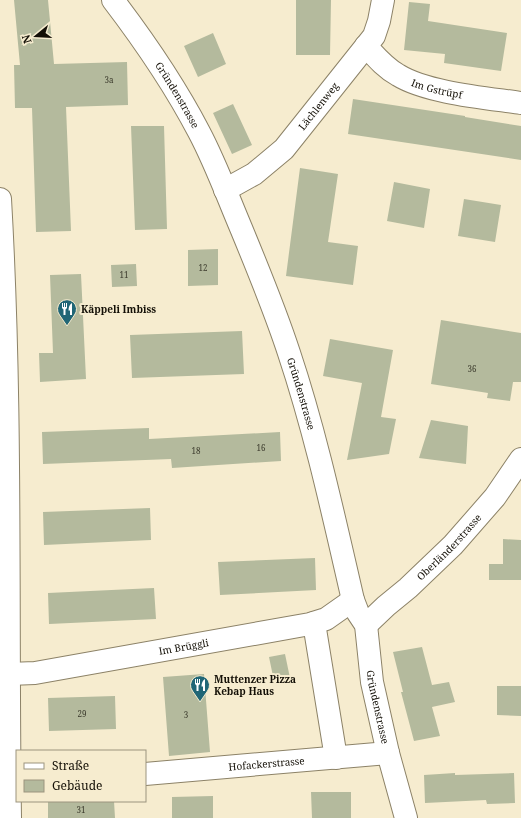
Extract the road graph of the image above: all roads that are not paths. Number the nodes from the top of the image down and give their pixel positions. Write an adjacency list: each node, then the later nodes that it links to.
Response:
1 (113, 0): 5 (street, Gründenstrasse)
2 (383, 0): 3 (street, Lächlenweg)
3 (366, 46): 4 (street, Im Gstrüpf); 5 (street, Lächlenweg)
4 (521, 103)
5 (225, 190): 8 (street, Gründenstrasse)
6 (0, 199): 11 (street)
7 (521, 459): 10 (street, Oberländerstrasse)
8 (353, 600): 9 (street, Im Brüggli); 10 (street, Gründenstrasse)
9 (314, 623): 11 (street, Im Brüggli); 13 (street)
10 (366, 625): 12 (street, Gründenstrasse)
11 (9, 674): 15 (street)
12 (388, 753): 13 (street, Hofackerstrasse); 17 (street, Gründenstrasse)
13 (336, 758): 14 (street, Hofackerstrasse)
14 (146, 774)
15 (13, 785): 16 (street)
16 (10, 818)
17 (406, 818)

